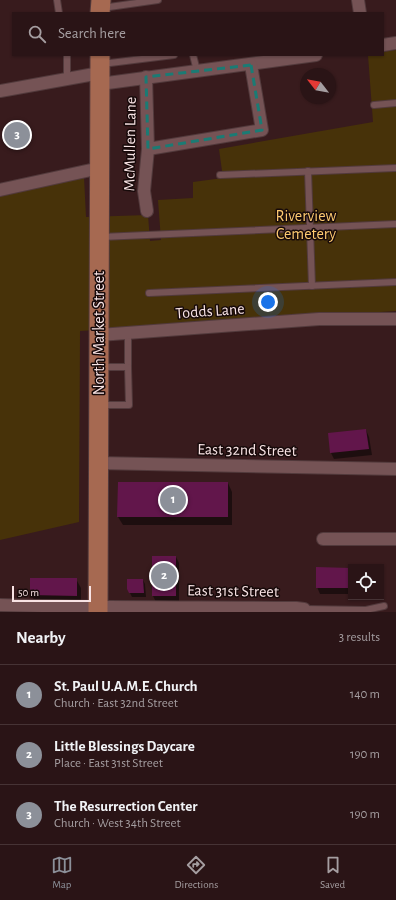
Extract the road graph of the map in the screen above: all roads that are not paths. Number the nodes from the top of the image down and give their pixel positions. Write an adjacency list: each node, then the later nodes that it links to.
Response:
1 (57, 0): 5 (lane)
2 (158, 0): 4 (lane)
3 (358, 0): 6 (street)
4 (100, 7)
5 (59, 12)
6 (360, 12)
7 (396, 43): 8 (street)
8 (384, 45)
9 (67, 56): 17 (lane)
10 (165, 56): 14 (lane)
11 (193, 56): 15 (lane)
12 (310, 56): 13 (street)
13 (251, 65): 15 (street); 21 (street)
14 (100, 69): 16 (street); 17 (street); 22 (main road, North Market Street)
15 (197, 71): 16 (street)
16 (146, 77): 21 (street, McMullen Lane)
17 (66, 80): 18 (street)
18 (0, 91)
19 (396, 103): 20 (lane)
20 (374, 105)
21 (148, 149): 27 (street, McMullen Lane)
22 (100, 168): 26 (street); 30 (main road, North Market Street)
23 (396, 168): 24 (lane)
24 (308, 171): 25 (lane); 29 (lane)
25 (220, 175)
26 (0, 190)
27 (147, 211)
28 (396, 224): 29 (lane)
29 (310, 228): 30 (lane); 32 (lane)
30 (99, 237): 36 (main road, North Market Street)
31 (396, 282): 32 (lane)
32 (312, 286): 33 (lane)
33 (148, 293)
34 (396, 318): 35 (street, Todds Lane)
35 (128, 333): 36 (street, Todds Lane); 38 (lane)
36 (99, 335): 37 (main road, North Market Street)
37 (99, 366): 38 (lane); 39 (main road, North Market Street)
38 (128, 367): 39 (lane)
39 (98, 405): 40 (main road, North Market Street)
40 (98, 463): 41 (street, East 32nd Street); 47 (main road, North Market Street)
41 (396, 469)
42 (323, 539): 43 (street)
43 (396, 539)
44 (0, 605): 47 (street, East 31st Street)
45 (384, 606): 49 (lane)
46 (173, 609): 48 (street, East 31st Street); 49 (street, East 31st Street)
47 (98, 610): 48 (street, East 31st Street)
48 (129, 610)
49 (302, 610)

